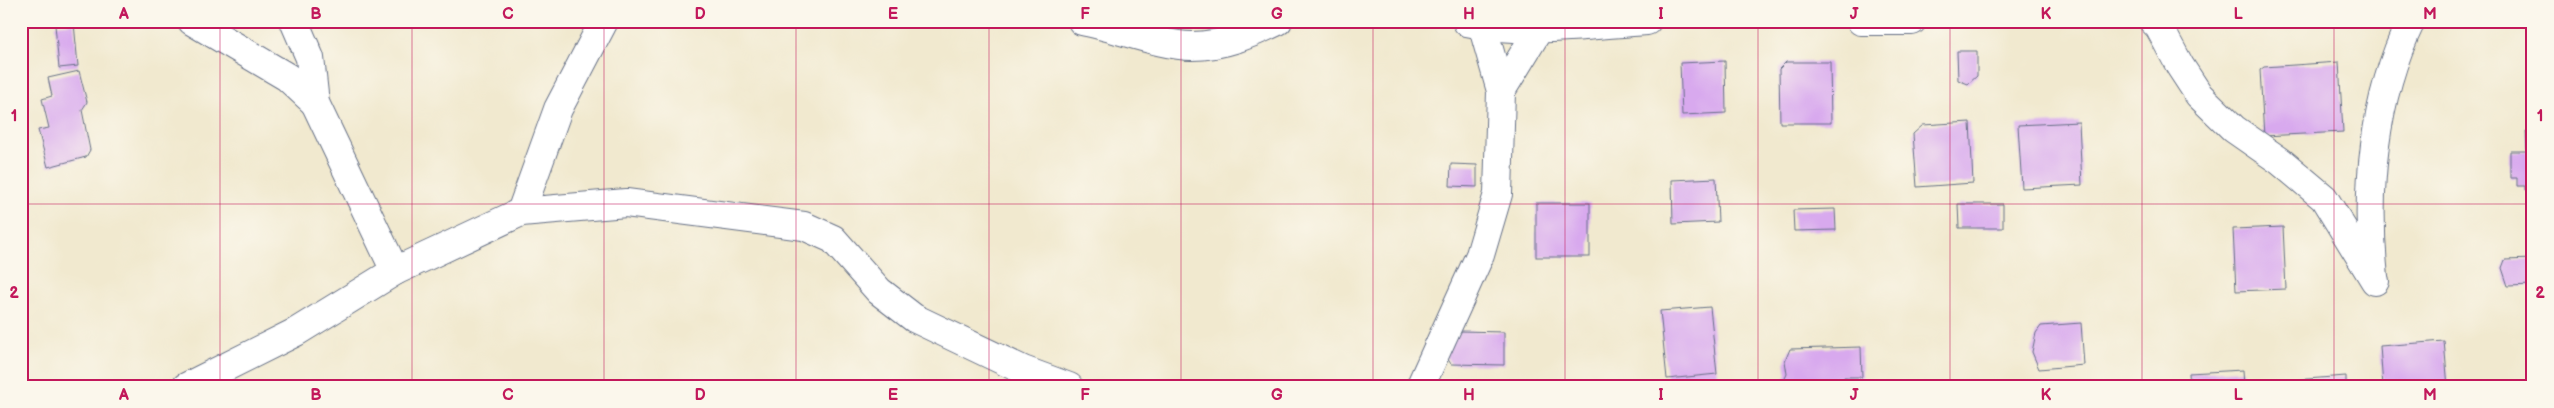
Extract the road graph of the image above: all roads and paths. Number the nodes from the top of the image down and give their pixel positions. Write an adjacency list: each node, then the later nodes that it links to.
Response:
1 (192, 21): 14 (street)
2 (294, 21): 14 (street)
3 (604, 21): 15 (street)
4 (1082, 21): 5 (street)
5 (1278, 21)
6 (1647, 21): 12 (street)
7 (1861, 21): 8 (street)
8 (1912, 21)
9 (2153, 21): 10 (street)
10 (2411, 21)
11 (1476, 23): 12 (street); 13 (street)
12 (1539, 28): 13 (street)
13 (1501, 92): 19 (street)
14 (316, 103): 16 (street)
15 (521, 212): 16 (street); 18 (street)
16 (395, 272): 17 (street)
17 (186, 387)
18 (1069, 387)
19 (1420, 387)

